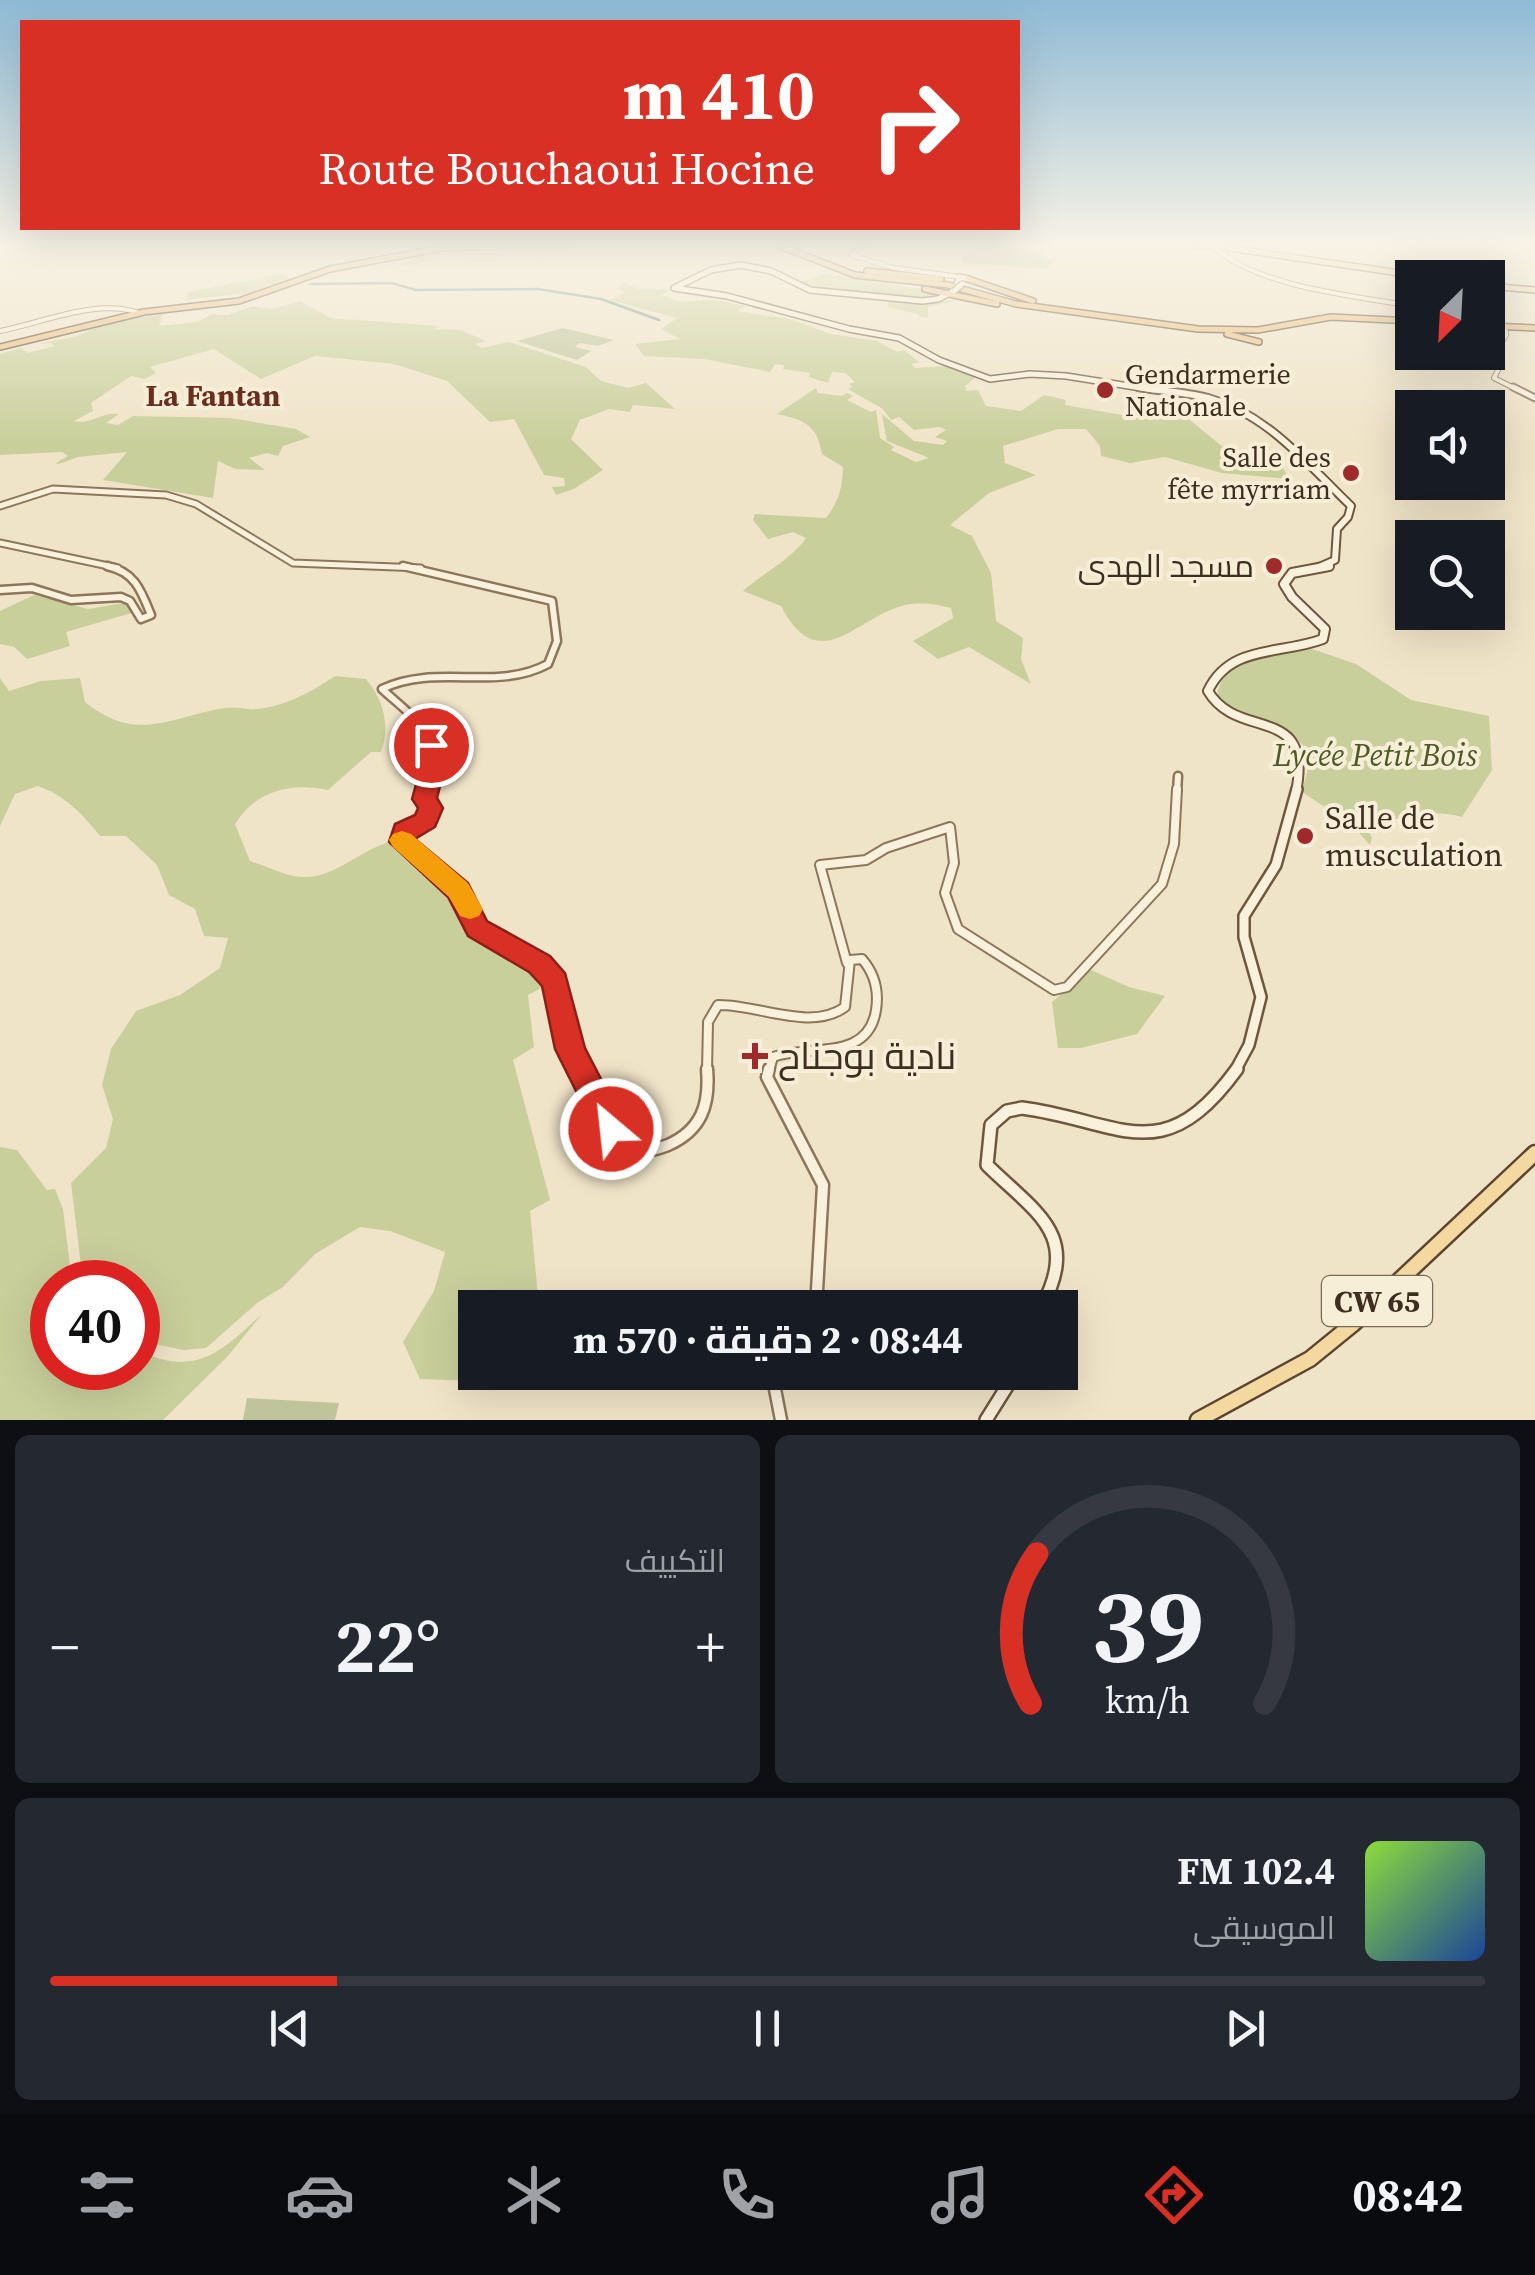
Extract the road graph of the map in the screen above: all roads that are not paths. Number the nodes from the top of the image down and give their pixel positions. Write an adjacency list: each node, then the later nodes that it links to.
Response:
1 (81, 312): 14 (street)
2 (130, 312): 15 (highway)
3 (787, 312): 26 (main road)
4 (1070, 312): 7 (highway)
5 (1090, 312): 7 (highway)
6 (1096, 312): 7 (highway)
7 (1106, 314): 8 (highway); 12 (highway)
8 (1395, 319)
9 (1395, 319): 13 (highway)
10 (1505, 326): 11 (highway)
11 (1535, 327)
12 (1190, 328): 13 (highway); 13 (highway)
13 (1263, 329)
14 (0, 332)
15 (0, 346)
16 (1498, 370): 17 (street)
17 (1535, 398)
18 (0, 506): 23 (street)
19 (0, 543): 21 (street)
20 (0, 590): 21 (street)
21 (139, 614)
22 (1178, 776): 23 (street)
23 (848, 965): 25 (street)
24 (1535, 1153): 31 (main road, CW 65)
25 (817, 1290)
26 (1053, 1290)
27 (775, 1390): 29 (street)
28 (1005, 1390): 30 (main road)
29 (782, 1420)
30 (986, 1420)
31 (1198, 1420)

